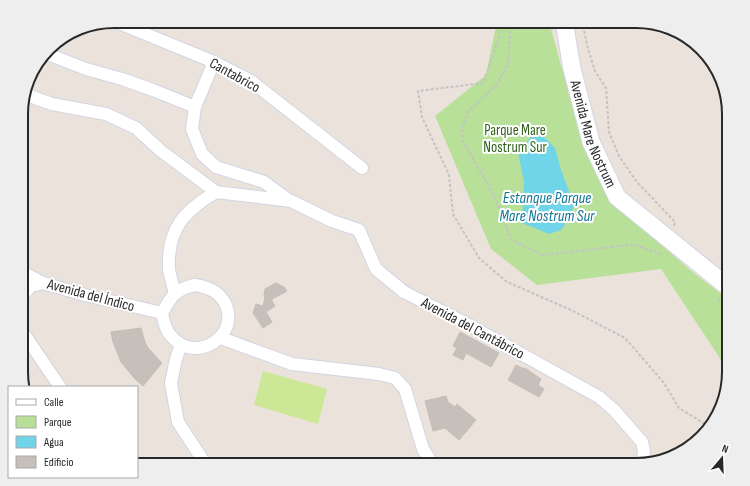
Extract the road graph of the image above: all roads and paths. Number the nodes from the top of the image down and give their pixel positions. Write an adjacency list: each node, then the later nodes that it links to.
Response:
1 (131, 28): 7 (street, Cantabrico)
2 (501, 28): 25 (path)
3 (511, 28): 14 (path)
4 (565, 28): 13 (street, Avenida Mare Nostrum)
5 (584, 28): 13 (path)
6 (50, 56): 9 (street)
7 (214, 62): 9 (street, Avenida del Cantábrico); 10 (street, Cantabrico)
8 (30, 96): 11 (street, Avenida del Cantábrico)
9 (195, 107): 12 (street, Avenida del Cantábrico)
10 (362, 168)
11 (216, 192): 12 (street, Avenida del Cantábrico); 19 (street)
12 (291, 201): 28 (street, Avenida del Cantábrico)
13 (670, 241): 18 (street, Avenida Mare Nostrum)
14 (668, 259)
15 (28, 275): 16 (street, Avenida del Índico)
16 (43, 283): 17 (street); 20 (street, Avenida del Índico)
17 (28, 289)
18 (722, 292)
19 (175, 293): 20 (street); 21 (street)
20 (162, 313): 23 (street)
21 (221, 338): 23 (street); 27 (street)
22 (28, 339): 24 (street)
23 (181, 345): 26 (street)
24 (59, 386)
25 (705, 424)
26 (201, 458)
27 (429, 458)
28 (643, 458)

